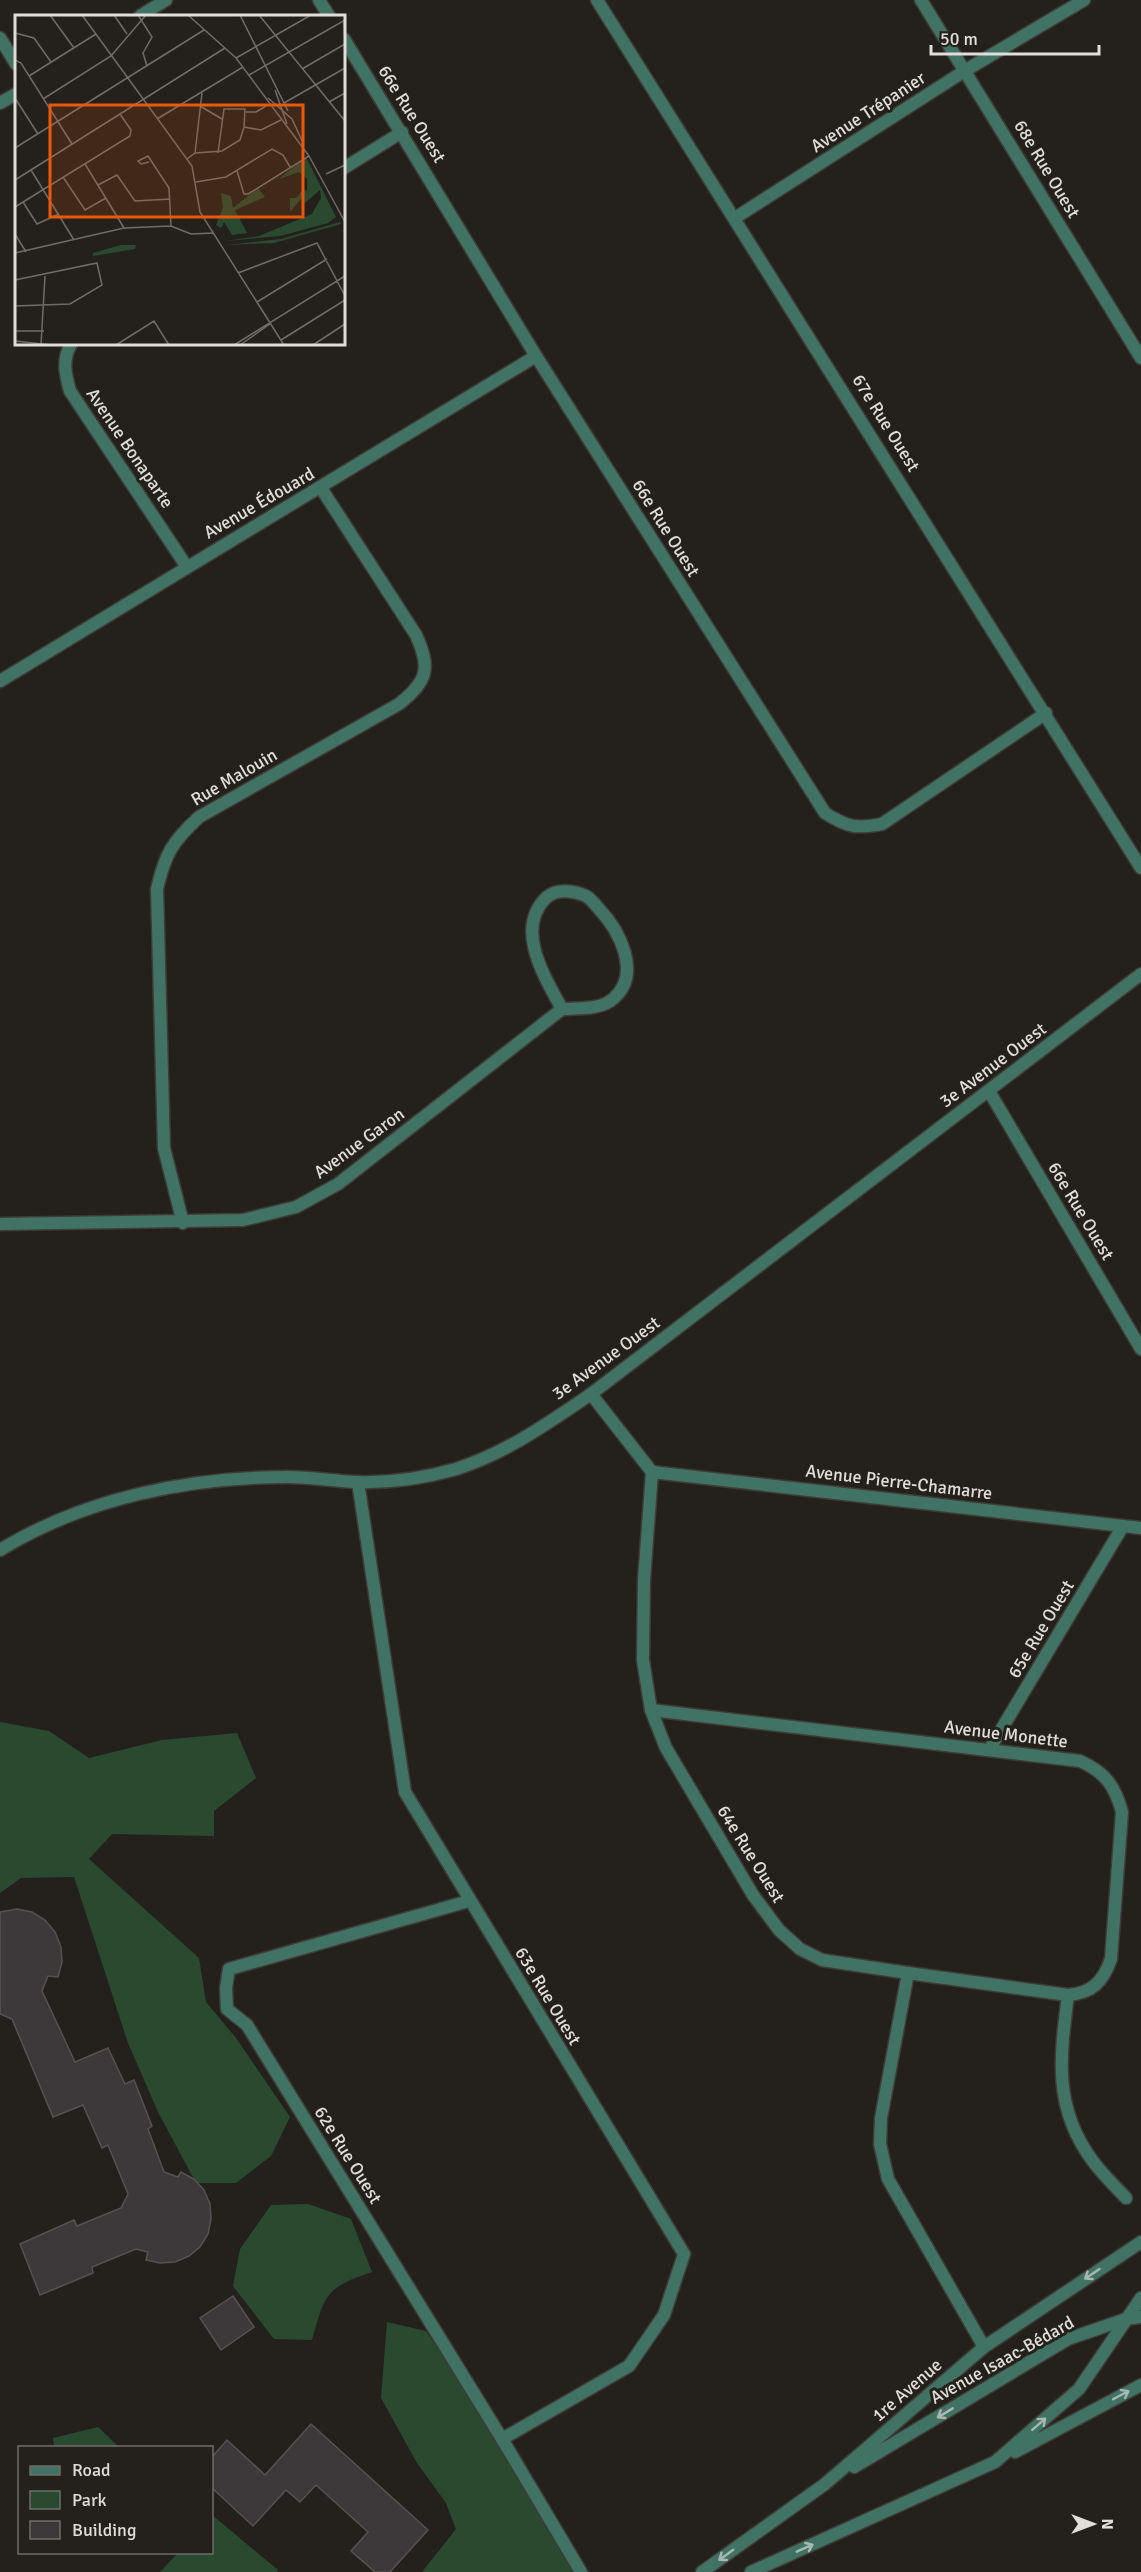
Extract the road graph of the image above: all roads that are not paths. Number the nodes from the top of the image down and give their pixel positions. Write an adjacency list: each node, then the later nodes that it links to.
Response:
1 (166, 0): 6 (street)
2 (319, 0): 7 (street)
3 (597, 0): 16 (street, 67e Rue Ouest)
4 (921, 0): 11 (street, 68e Rue Ouest)
5 (1084, 0): 11 (street, Avenue Trépanier)
6 (142, 15)
7 (328, 15)
8 (0, 38): 10 (street)
9 (345, 41): 14 (street, 66e Rue Ouest)
10 (15, 62)
11 (966, 70): 16 (street, Avenue Trépanier); 19 (street, 68e Rue Ouest)
12 (15, 95): 13 (street)
13 (0, 103)
14 (402, 132): 15 (street); 18 (street, 66e Rue Ouest)
15 (345, 167)
16 (735, 218): 23 (street, 67e Rue Ouest)
17 (70, 345): 21 (street, Avenue Bonaparte)
18 (536, 356): 20 (street, Avenue Édouard); 23 (street, 66e Rue Ouest)
19 (1141, 358)
20 (321, 488): 21 (street, Avenue Édouard); 28 (street, Rue Malouin)
21 (188, 567): 22 (street, Avenue Édouard)
22 (0, 681)
23 (1047, 713): 24 (street, 67e Rue Ouest)
24 (1141, 868)
25 (1141, 974): 27 (street, 3e Avenue Ouest)
26 (562, 1009): 26 (street); 28 (street, Avenue Garon)
27 (989, 1091): 30 (street, 66e Rue Ouest); 31 (street, 3e Avenue Ouest)
28 (183, 1223): 29 (street, Avenue Garon)
29 (0, 1224)
30 (1141, 1349)
31 (591, 1394): 32 (street); 33 (street, 3e Avenue Ouest)
32 (652, 1472): 34 (street, Avenue Pierre-Chamarre); 37 (street, 64e Rue Ouest)
33 (358, 1482): 36 (street, 3e Avenue Ouest); 39 (street, 63e Rue Ouest)
34 (1123, 1526): 35 (street, Avenue Pierre-Chamarre); 38 (street, 65e Rue Ouest)
35 (1141, 1528)
36 (0, 1550)
37 (651, 1710): 38 (street, Avenue Monette); 40 (street, 64e Rue Ouest)
38 (989, 1750): 41 (street, Avenue Monette)
39 (469, 1901): 49 (street, 63e Rue Ouest); 49 (street, 62e Rue Ouest)
40 (908, 1973): 41 (street, Avenue Monette); 47 (street)
41 (1068, 1995): 42 (street)
42 (1126, 2198)
43 (1141, 2242): 47 (street, 1re Avenue, one-way to 47)
44 (1141, 2298): 46 (street)
45 (1141, 2317): 46 (street, Avenue Isaac-Bédard)
46 (1126, 2319): 50 (street, one-way to 46); 51 (street, Avenue Isaac-Bédard, one-way to 51)
47 (984, 2347): 51 (street, 1re Avenue)
48 (1141, 2385): 50 (street, one-way to 48)
49 (502, 2439): 52 (street, 62e Rue Ouest)
50 (995, 2462): 54 (street, one-way to 50)
51 (825, 2484): 53 (street, 1re Avenue, one-way to 53)
52 (581, 2572)
53 (702, 2572)
54 (752, 2572)

